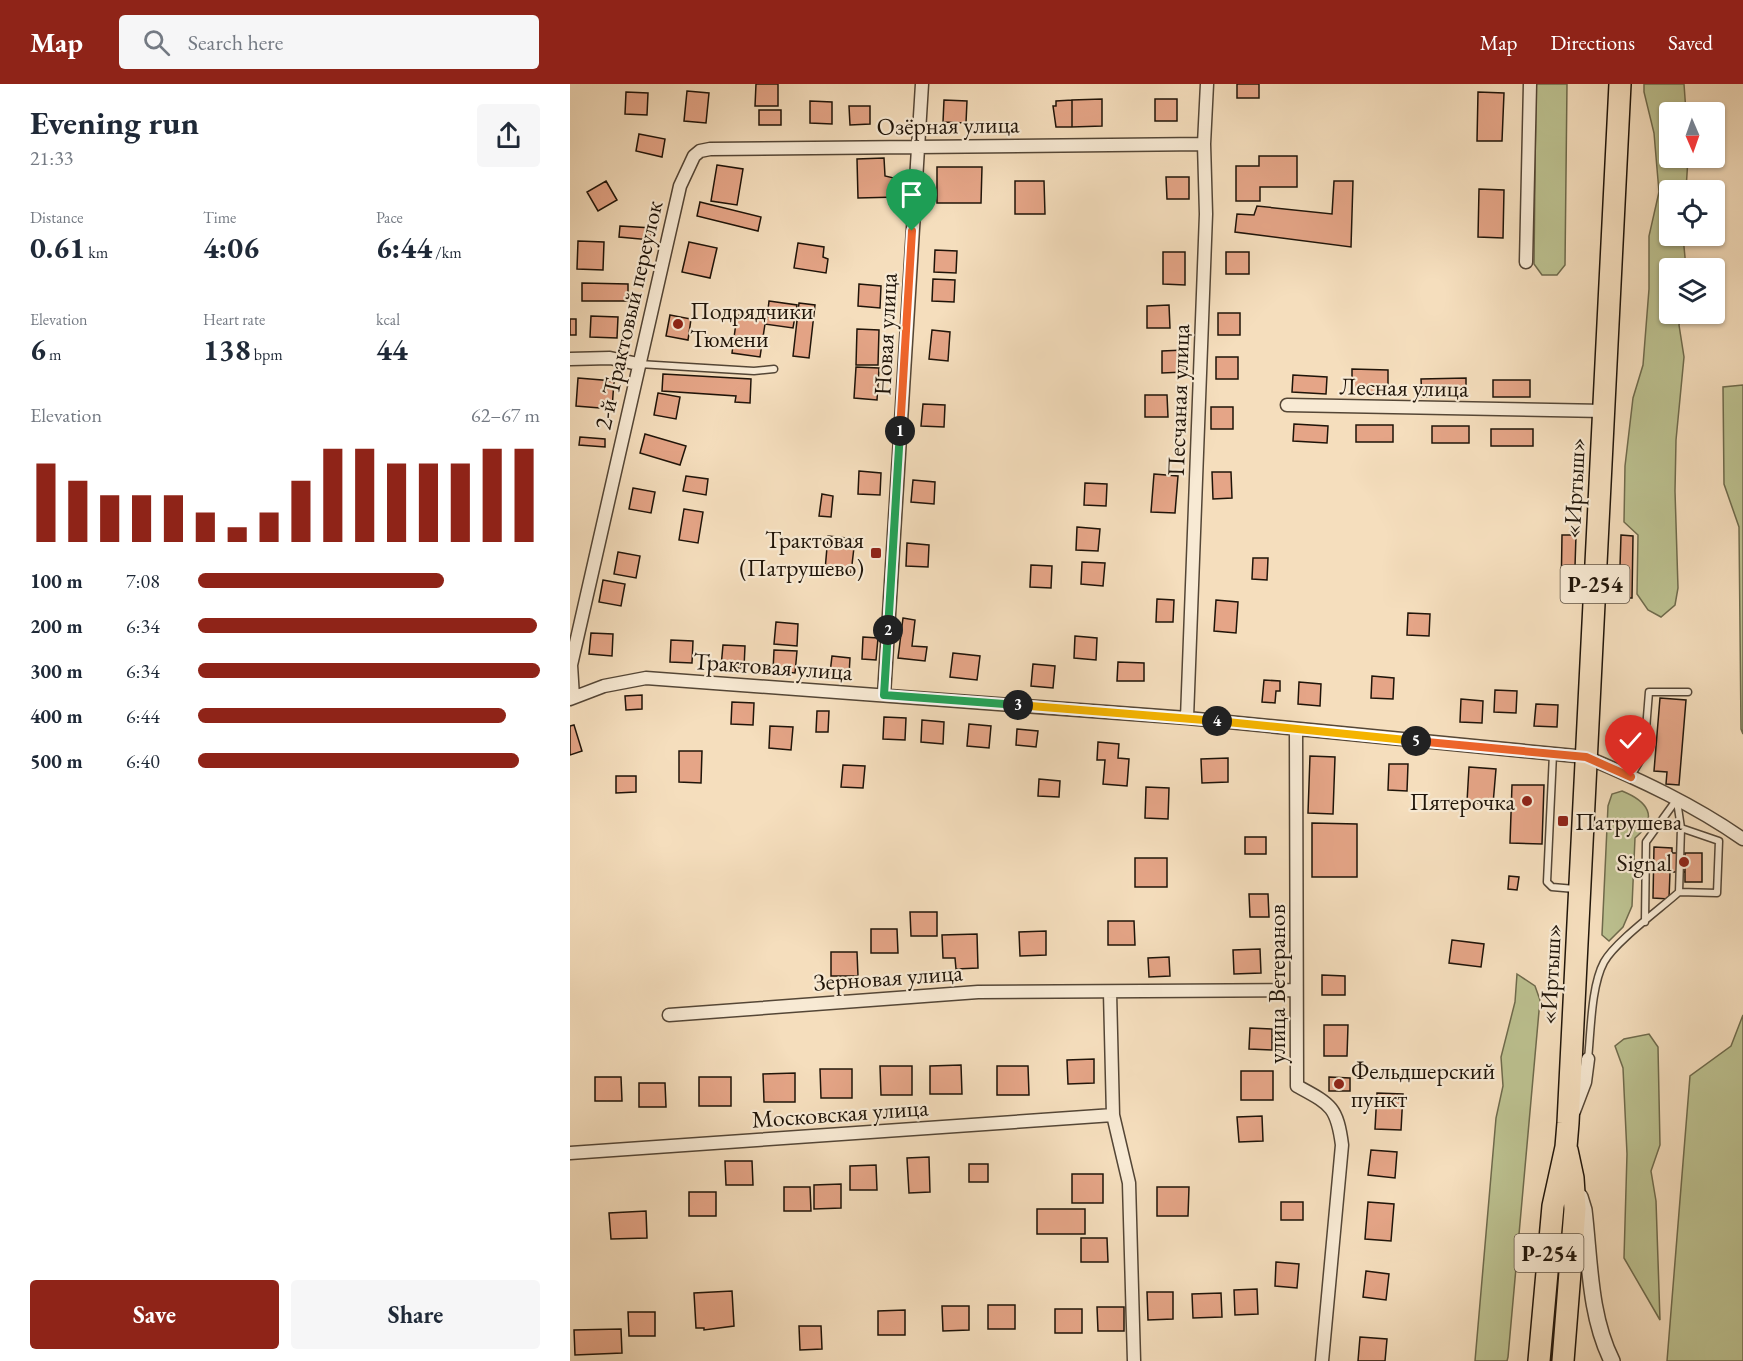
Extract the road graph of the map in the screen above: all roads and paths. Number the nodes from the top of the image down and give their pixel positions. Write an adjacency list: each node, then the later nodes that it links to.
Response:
1 (922, 84): 6 (street, Новая улица)
2 (1207, 84): 5 (street, Песчаная улица)
3 (1530, 84): 8 (street)
4 (1620, 84): 13 (highway, «Иртыш» / Р-254)
5 (1204, 144): 6 (street, Озёрная улица); 17 (street, Песчаная улица)
6 (917, 146): 7 (street, Озёрная улица); 15 (street, Новая улица)
7 (694, 156): 10 (street, 2-й Трактовый переулок)
8 (1526, 262)
9 (570, 358): 10 (street)
10 (638, 364): 11 (lane); 16 (street, 2-й Трактовый переулок)
11 (774, 369)
12 (1287, 405): 13 (street, Лесная улица)
13 (1604, 411): 20 (highway, «Иртыш» / Р-254)
14 (1688, 692): 21 (lane)
15 (884, 695): 16 (street, Трактовая улица); 17 (street, Трактовая улица)
16 (571, 698)
17 (1187, 718): 18 (street, Трактовая улица)
18 (1296, 729): 19 (street, Трактовая улица); 28 (street, улица Ветеранов)
19 (1553, 754): 20 (street, Трактовая улица); 25 (lane)
20 (1586, 757): 21 (street, Трактовая улица); 25 (highway, «Иртыш» / Р-254)
21 (1631, 777): 22 (street, Трактовая улица)
22 (1677, 799): 23 (lane); 24 (street, Трактовая улица); 27 (lane)
23 (1682, 828): 26 (lane); 26 (lane)
24 (1743, 839)
25 (1579, 889): 33 (highway, «Иртыш» / Р-254)
26 (1679, 892): 27 (lane)
27 (1645, 922): 31 (lane)
28 (1296, 990): 29 (street, Зерновая улица); 38 (street, улица Ветеранов)
29 (1110, 992): 30 (street, Зерновая улица); 32 (street)
30 (669, 1015)
31 (1588, 1059): 33 (street)
32 (1113, 1115): 35 (street, Московская улица); 37 (street)
33 (1568, 1123): 34 (highway, «Иртыш» / Р-254)
34 (1566, 1147): 36 (highway, «Иртыш» / Р-254); 39 (highway, «Иртыш» / Р-254)
35 (570, 1153)
36 (1573, 1178): 40 (highway, «Иртыш» / Р-254); 41 (street)
37 (1134, 1361)
38 (1322, 1361)
39 (1539, 1361)
40 (1563, 1361)
41 (1612, 1361)

